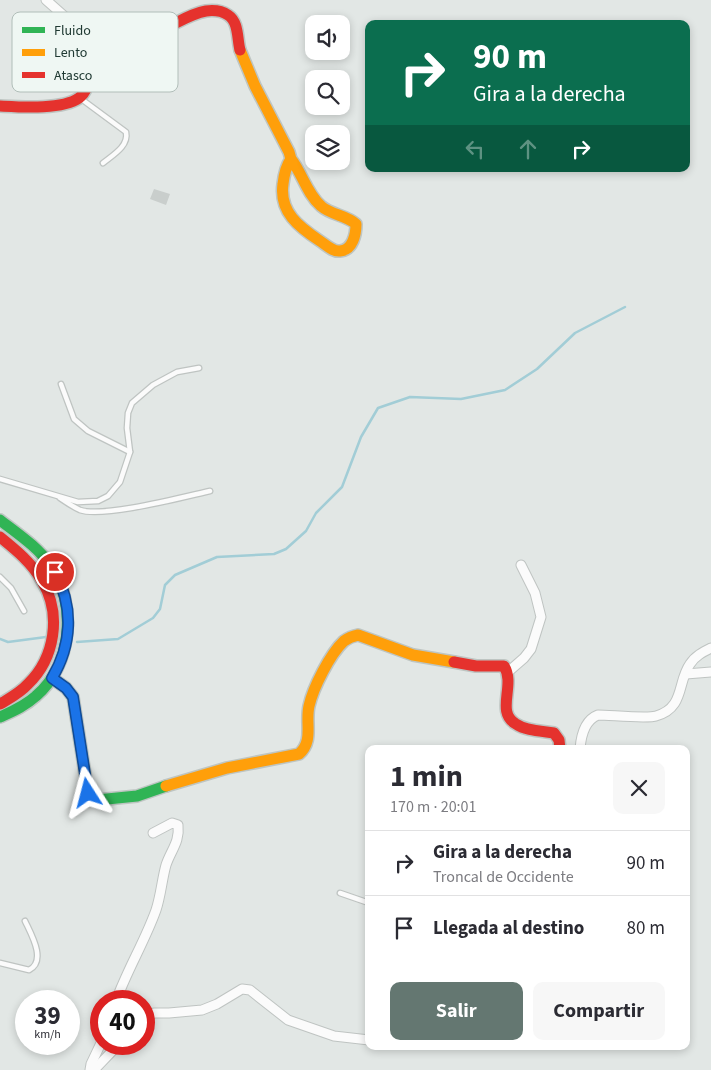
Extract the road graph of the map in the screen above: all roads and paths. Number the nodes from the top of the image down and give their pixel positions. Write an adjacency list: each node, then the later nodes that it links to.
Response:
1 (46, 0): 2 (street)
2 (60, 12)
3 (178, 21): 7 (main road)
4 (84, 92): 5 (main road)
5 (80, 97): 6 (main road); 8 (lane)
6 (0, 106)
7 (291, 160): 7 (main road)
8 (103, 164)
9 (199, 368): 11 (lane)
10 (61, 384): 11 (lane)
11 (130, 452): 14 (lane)
12 (0, 479): 14 (lane)
13 (210, 491): 14 (lane)
14 (52, 493)
15 (0, 520): 24 (main road)
16 (0, 537): 25 (main road)
17 (521, 565): 21 (street)
18 (0, 577): 19 (lane)
19 (24, 611)
20 (711, 648): 23 (street)
21 (509, 671): 24 (main road); 27 (main road)
22 (711, 672): 23 (street)
23 (686, 674): 28 (street)
24 (52, 678): 26 (main road)
25 (0, 704)
26 (0, 717)
27 (559, 745)
28 (581, 745)
29 (153, 833): 34 (street)
30 (340, 893): 31 (lane)
31 (365, 902)
32 (25, 921): 33 (lane)
33 (0, 963)
34 (120, 990)
35 (155, 1013): 36 (street)
36 (365, 1040)
37 (95, 1055): 39 (street)
38 (109, 1055): 40 (street)
39 (90, 1070)
40 (94, 1070)

